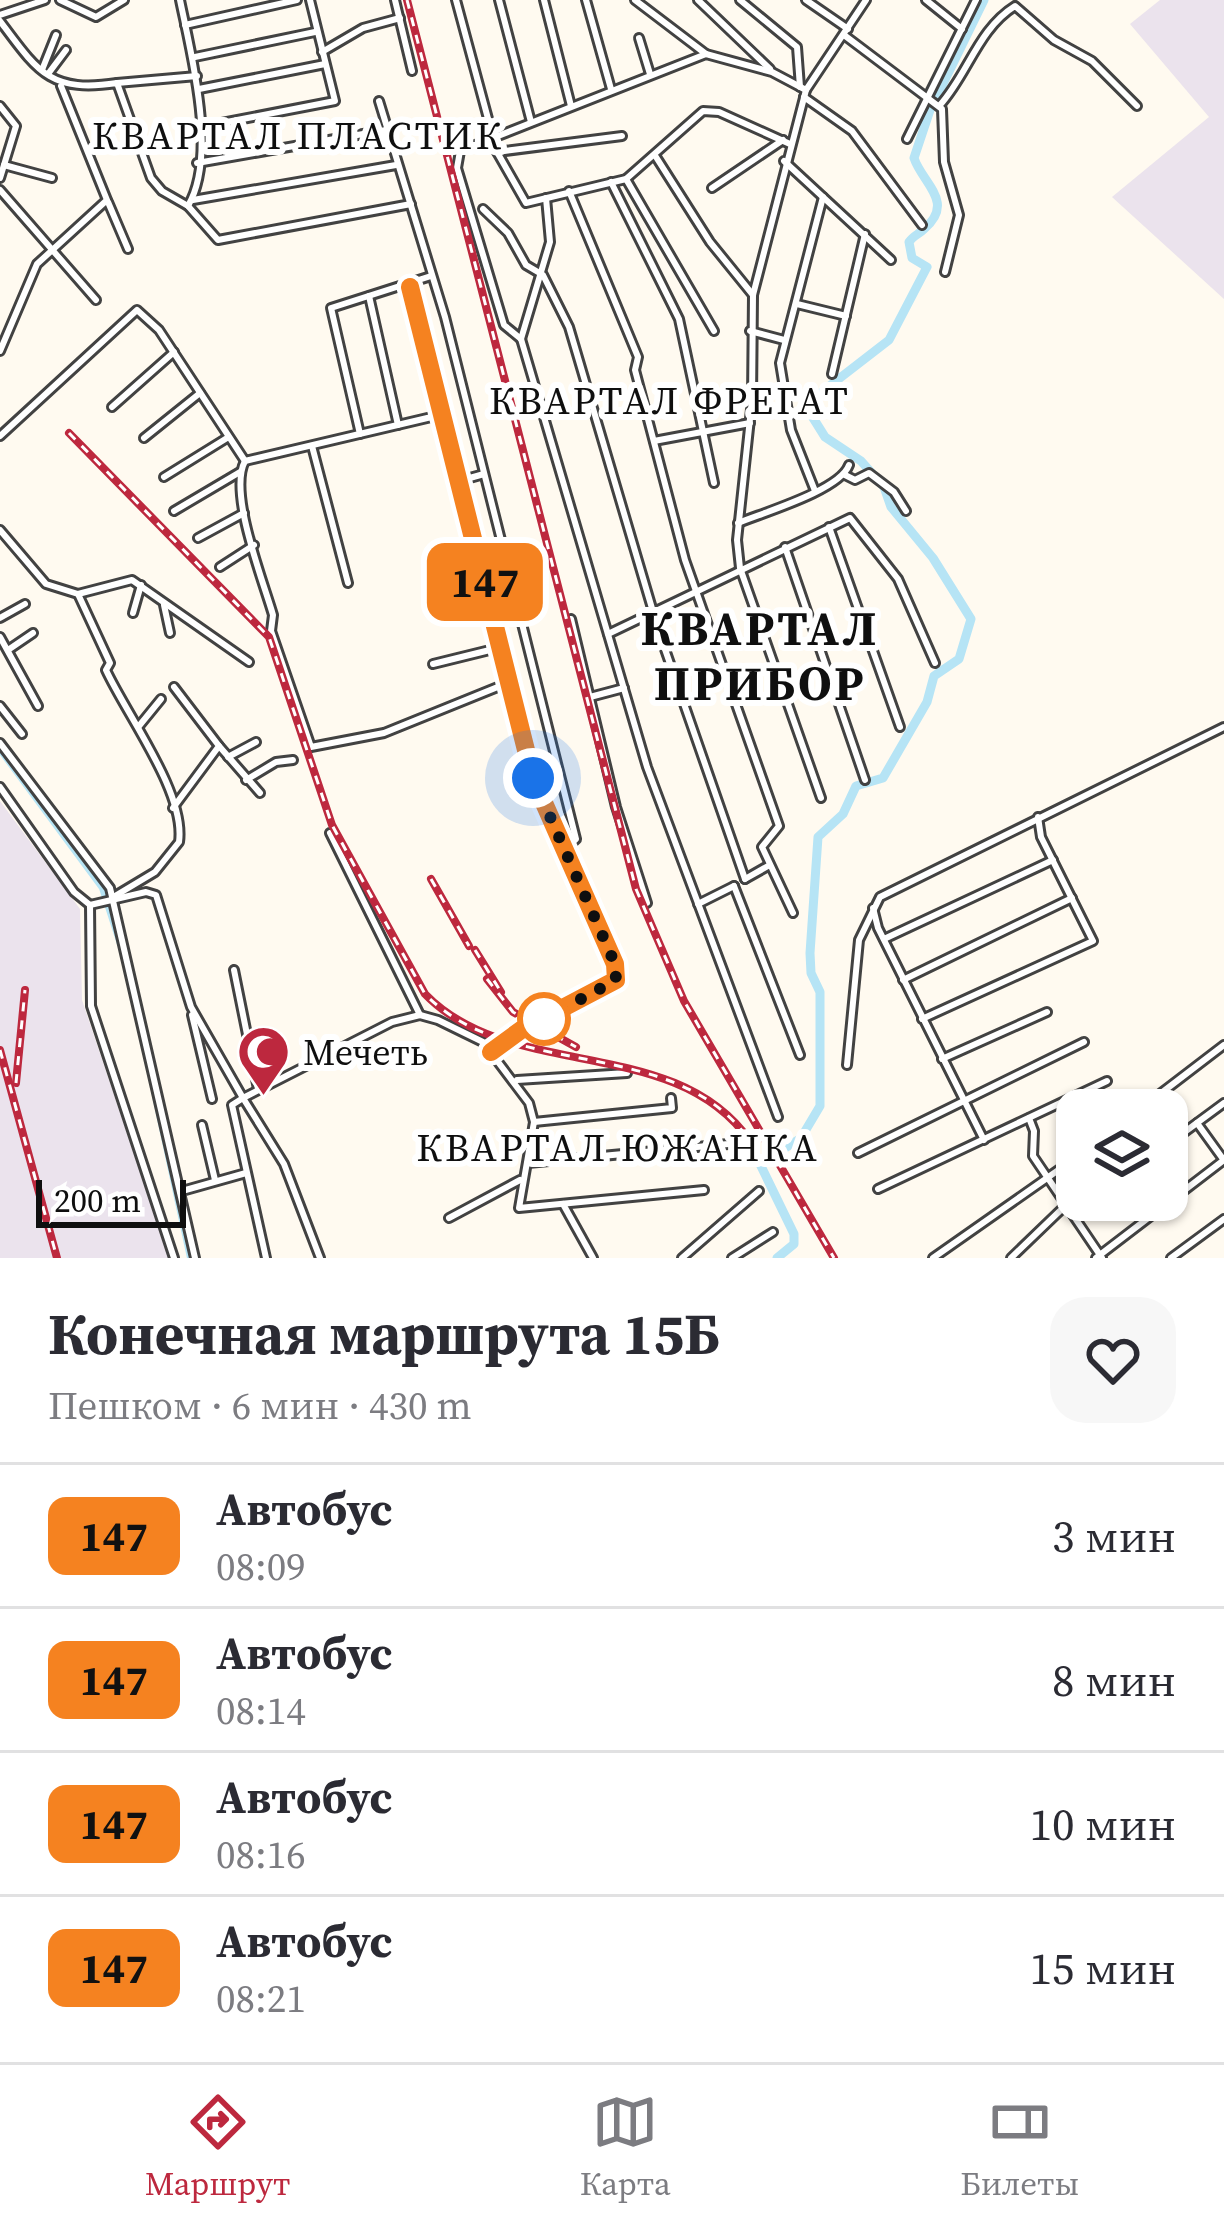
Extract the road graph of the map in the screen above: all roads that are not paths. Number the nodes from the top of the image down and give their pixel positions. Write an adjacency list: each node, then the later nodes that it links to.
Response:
1 (45, 0): 20 (street)
2 (62, 0): 3 (street)
3 (124, 0)
4 (180, 0): 21 (street)
5 (297, 0): 21 (street)
6 (310, 0): 23 (street)
7 (395, 0): 19 (street)
8 (456, 0): 52 (street)
9 (499, 0): 48 (street)
10 (544, 0): 46 (street)
11 (586, 0): 40 (street)
12 (635, 0): 29 (street)
13 (698, 0): 34 (street)
14 (740, 0): 41 (street)
15 (806, 0): 24 (street)
16 (866, 0): 24 (street)
17 (926, 0): 22 (street)
18 (976, 0): 22 (street)
19 (400, 17): 28 (street); 32 (street)
20 (0, 18): 33 (street)
21 (185, 25): 30 (street)
22 (962, 29): 42 (street)
23 (315, 32): 28 (street); 30 (street)
24 (847, 32): 41 (street); 42 (street)
25 (56, 35): 33 (street)
26 (639, 38): 35 (street)
27 (66, 50): 33 (street)
28 (322, 52): 31 (street)
29 (706, 54): 34 (street); 35 (street)
30 (194, 57): 36 (street)
31 (326, 64): 39 (street); 49 (street)
32 (412, 71)
33 (45, 72): 37 (street)
34 (772, 72): 41 (street)
35 (650, 74): 40 (street)
36 (197, 76): 38 (street); 39 (street)
37 (60, 83): 38 (street); 70 (street)
38 (117, 83): 71 (street)
39 (199, 89): 49 (street)
40 (610, 89): 46 (street)
41 (803, 91): 54 (street); 74 (street)
42 (929, 96): 44 (street); 53 (street)
43 (379, 100): 50 (street)
44 (940, 105): 47 (street); 79 (street)
45 (0, 106): 59 (street)
46 (571, 106): 48 (street)
47 (1137, 106)
48 (531, 122): 52 (street)
49 (201, 127): 58 (street)
50 (386, 130): 58 (street); 60 (street)
51 (622, 136): 55 (street)
52 (494, 138): 55 (street); 90 (street)
53 (907, 139)
54 (787, 142): 56 (street); 57 (street); 65 (street)
55 (497, 152): 69 (street)
56 (656, 158): 63 (street); 83 (street)
57 (784, 161): 68 (street); 83 (street)
58 (197, 163): 71 (street)
59 (4, 165): 61 (street); 62 (street)
60 (396, 165): 71 (street); 72 (street)
61 (0, 178)
62 (52, 178)
63 (626, 179): 64 (street); 88 (street)
64 (611, 182): 67 (street); 100 (street)
65 (712, 188)
66 (0, 190): 76 (street)
67 (568, 190): 69 (street); 105 (street)
68 (823, 196): 75 (street); 86 (street)
69 (546, 198): 81 (street)
70 (107, 200): 76 (street); 77 (street)
71 (190, 203): 72 (street)
72 (411, 204): 80 (street)
73 (483, 209): 81 (street)
74 (922, 225)
75 (865, 233): 78 (street); 87 (street)
76 (52, 249): 85 (street); 92 (street)
77 (128, 249)
78 (891, 260)
79 (946, 272)
80 (431, 275): 82 (street); 110 (street)
81 (543, 275): 90 (street); 134 (street)
82 (410, 287): 84 (street); 97 (street)
83 (753, 295): 89 (street)
84 (369, 296): 99 (street); 101 (street)
85 (96, 300)
86 (796, 304): 87 (street); 91 (street)
87 (846, 316): 94 (street)
88 (714, 331)
89 (750, 331): 91 (street); 98 (street)
90 (521, 339): 139 (street)
91 (784, 340): 115 (street)
92 (0, 351)
93 (174, 352): 95 (street); 96 (street); 102 (street)
94 (832, 374)
95 (200, 393): 103 (street); 104 (street)
96 (112, 407)
97 (440, 415): 99 (street); 113 (street)
98 (750, 422): 100 (street); 119 (street)
99 (398, 425): 101 (street)
100 (703, 431): 105 (street); 114 (street)
101 (360, 434): 106 (street)
102 (0, 436)
103 (144, 438)
104 (227, 438): 107 (street); 112 (street)
105 (654, 441): 129 (street)
106 (312, 446): 107 (street); 127 (street)
107 (245, 461): 109 (street)
108 (849, 465): 111 (street)
109 (240, 472): 117 (street); 118 (street)
110 (484, 474): 113 (street); 170 (street)
111 (845, 475): 115 (street); 116 (street)
112 (164, 477)
113 (459, 481): 141 (street)
114 (713, 483)
115 (815, 491): 119 (street)
116 (906, 511)
117 (174, 512)
118 (244, 513): 122 (street); 123 (street)
119 (738, 523): 126 (street)
120 (829, 526): 124 (street); 144 (street); 154 (street)
121 (0, 530): 130 (street)
122 (198, 538)
123 (254, 544): 125 (street); 146 (street)
124 (784, 548): 126 (street); 162 (street)
125 (220, 567)
126 (740, 568): 129 (street); 166 (street)
127 (347, 583)
128 (141, 585): 130 (street); 131 (street); 133 (street)
129 (698, 591): 134 (street); 172 (street)
130 (78, 594): 153 (street)
131 (163, 601): 138 (street); 143 (street)
132 (25, 604): 135 (street)
133 (133, 613)
134 (654, 613): 139 (street); 173 (street)
135 (0, 618)
136 (571, 619): 149 (street)
137 (32, 633): 142 (street)
138 (170, 633)
139 (608, 634): 148 (street)
140 (0, 637): 142 (street)
141 (502, 647): 145 (street); 146 (street)
142 (8, 650): 152 (street)
143 (249, 662)
144 (935, 663)
145 (433, 664)
146 (510, 682): 170 (street)
147 (174, 687): 159 (street)
148 (624, 688): 149 (street); 178 (street)
149 (590, 697): 177 (street)
150 (161, 699): 153 (street)
151 (0, 706): 156 (street)
152 (38, 706)
153 (139, 725): 167 (street)
154 (900, 727)
155 (1224, 727): 168 (street)
156 (22, 734)
157 (256, 742): 160 (street)
158 (0, 743): 175 (street)
159 (219, 746): 160 (street); 167 (street)
160 (228, 757): 163 (street)
161 (292, 760): 163 (street)
162 (865, 779)
163 (246, 780): 165 (street)
164 (0, 788): 180 (street)
165 (260, 793)
166 (821, 798)
167 (173, 808): 175 (street)
168 (1038, 817): 171 (street); 179 (street)
169 (330, 833): 187 (street)
170 (563, 851): 191 (street)
171 (1053, 860): 176 (street); 182 (street)
172 (768, 866): 173 (street); 181 (street)
173 (745, 879): 174 (street)
174 (734, 886): 178 (street); 192 (street)
175 (112, 898): 180 (street); 185 (street); 225 (street)
176 (1072, 898): 184 (street); 188 (street)
177 (647, 904)
178 (697, 904): 205 (street)
179 (873, 904): 182 (street); 194 (street)
180 (90, 905): 233 (street)
181 (793, 913)
182 (884, 939): 184 (street)
183 (234, 970): 198 (street)
184 (904, 980): 188 (street)
185 (191, 1007): 200 (street); 202 (street)
186 (1047, 1012): 193 (street)
187 (420, 1015): 191 (street); 198 (street)
188 (922, 1019): 193 (street)
189 (1084, 1042): 203 (street)
190 (1224, 1045): 199 (street)
191 (491, 1052): 196 (street)
192 (800, 1055)
193 (942, 1059): 203 (street)
194 (847, 1065)
195 (627, 1073): 196 (street)
196 (515, 1080): 207 (street)
197 (1107, 1081): 206 (street)
198 (257, 1089): 200 (street)
199 (1166, 1089)
200 (243, 1098): 216 (street); 236 (street)
201 (671, 1098): 207 (street)
202 (212, 1099)
203 (963, 1101): 211 (street); 213 (street)
204 (1224, 1103): 208 (street)
205 (778, 1117)
206 (1029, 1118): 211 (street); 218 (street)
207 (534, 1122): 215 (street)
208 (1196, 1124): 210 (street); 214 (street)
209 (202, 1126): 220 (street)
210 (1188, 1130)
211 (984, 1140): 221 (street)
212 (739, 1143): 215 (street)
213 (858, 1153)
214 (1224, 1160): 232 (street)
215 (528, 1162): 219 (street)
216 (246, 1173): 220 (street); 235 (street)
217 (1056, 1173): 218 (street)
218 (1048, 1179): 224 (street); 240 (street)
219 (520, 1180): 226 (street); 228 (street)
220 (215, 1182): 225 (street)
221 (878, 1189)
222 (704, 1190): 226 (street)
223 (759, 1191): 238 (street)
224 (1056, 1191)
225 (182, 1192): 234 (street)
226 (563, 1204): 237 (street)
227 (1056, 1215): 241 (street)
228 (449, 1218)
229 (1224, 1219): 242 (street)
230 (1076, 1221): 232 (street)
231 (773, 1232): 239 (street)
232 (1099, 1257)
233 (174, 1258)
234 (195, 1258)
235 (266, 1258)
236 (320, 1258)
237 (593, 1258)
238 (682, 1258)
239 (732, 1258)
240 (933, 1258)
241 (1011, 1258)
242 (1171, 1258)

